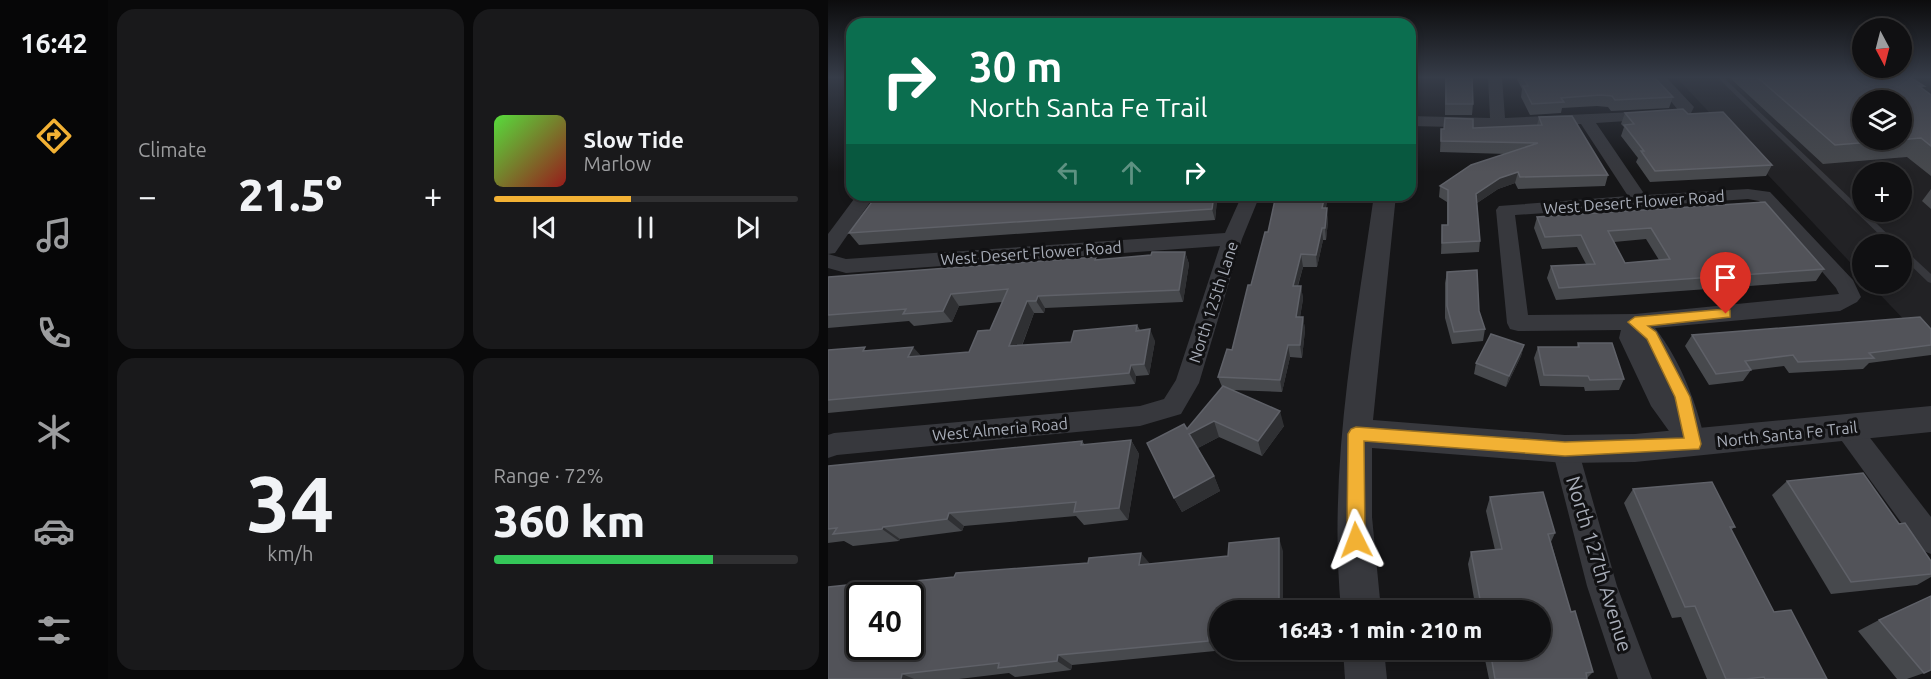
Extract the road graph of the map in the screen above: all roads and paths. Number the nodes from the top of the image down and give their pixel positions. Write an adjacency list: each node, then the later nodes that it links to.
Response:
1 (1496, 109): 6 (street)
2 (1686, 109): 4 (street)
3 (1753, 109): 11 (lane)
4 (1586, 120): 6 (street); 10 (street)
5 (1416, 121): 6 (street)
6 (1497, 123)
7 (863, 201): 13 (street)
8 (1249, 201): 12 (street, North 125th Lane)
9 (1383, 201): 20 (street)
10 (1641, 202): 16 (street, West Desert Flower Road); 16 (street, West Desert Flower Road)
11 (1884, 234)
12 (1233, 239): 13 (street, West Desert Flower Road); 17 (street, North 125th Lane)
13 (828, 258)
14 (1912, 262): 15 (lane)
15 (1931, 280)
16 (1635, 322): 21 (street)
17 (1172, 406): 22 (street, West Almeria Road)
18 (1931, 419): 19 (street, North Santa Fe Trail)
19 (1848, 429): 21 (street, North Santa Fe Trail); 24 (street)
20 (1356, 434): 23 (street, North Santa Fe Trail); 25 (street)
21 (1693, 444): 23 (street, North Santa Fe Trail)
22 (828, 447)
23 (1565, 449): 28 (street, North 127th Avenue)
24 (1931, 540)
25 (1360, 600)
26 (1365, 660): 27 (street)
27 (1366, 679)
28 (1635, 679)

